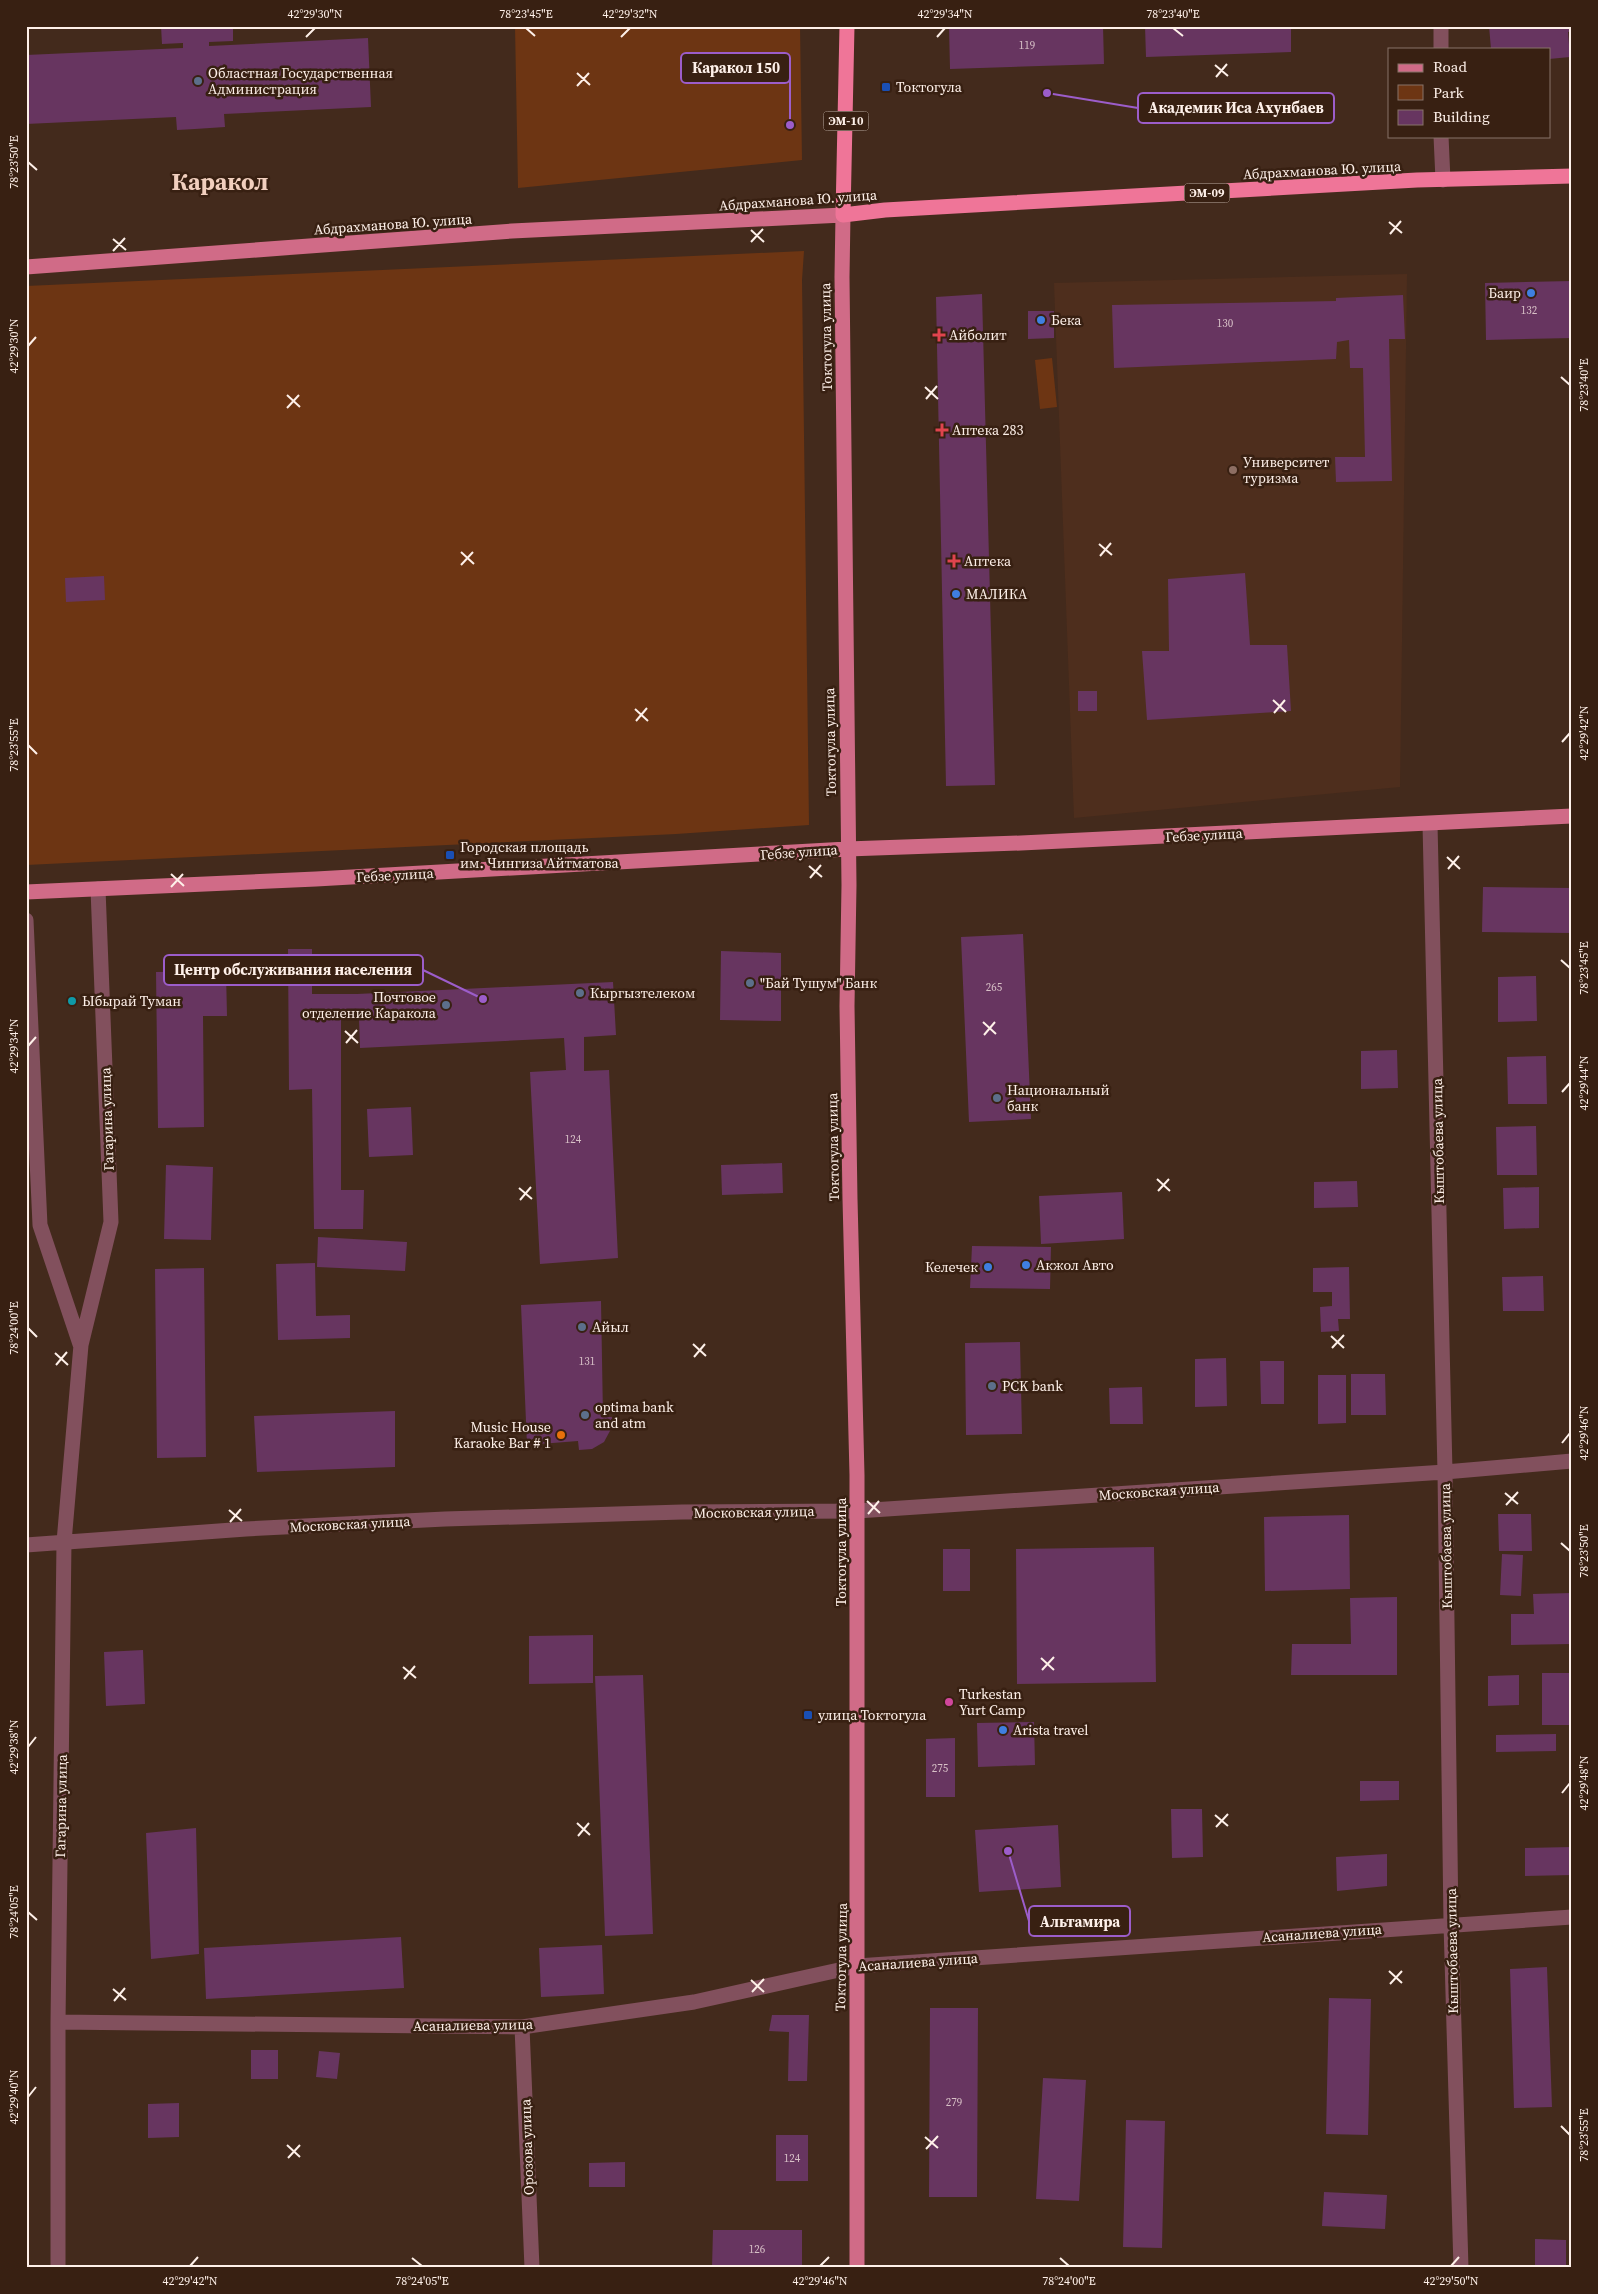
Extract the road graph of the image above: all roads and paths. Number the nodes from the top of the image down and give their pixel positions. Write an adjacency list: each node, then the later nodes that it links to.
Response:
1 (846, 26): 7 (highway, Токтогула улица / ЭМ-10)
2 (1441, 26): 3 (street)
3 (1441, 48)
4 (1441, 138): 6 (street)
5 (1572, 176): 6 (highway, Абдрахманова Ю. улица / ЭМ-09)
6 (1442, 180): 7 (highway, Абдрахманова Ю. улица / ЭМ-09)
7 (843, 215): 8 (main road, Абдрахманова Ю. улица); 11 (main road, Токтогула улица)
8 (26, 268)
9 (1572, 816): 10 (main road, Гебзе улица)
10 (1430, 824): 11 (main road, Гебзе улица); 17 (street, Кыштобаева улица)
11 (847, 849): 12 (main road, Гебзе улица); 18 (main road, Токтогула улица)
12 (98, 889): 13 (main road, Гебзе улица); 15 (street, Гагарина улица)
13 (26, 892)
14 (26, 920): 15 (street, Гагарина улица)
15 (80, 1345): 19 (street, Гагарина улица)
16 (1572, 1461): 17 (street, Московская улица)
17 (1445, 1472): 18 (street, Московская улица); 22 (street, Кыштобаева улица)
18 (858, 1510): 19 (street, Московская улица); 23 (main road, Токтогула улица)
19 (64, 1542): 20 (street, Московская улица); 24 (street, Гагарина улица)
20 (26, 1545)
21 (1572, 1917): 22 (street, Асаналиева улица)
22 (1451, 1924): 23 (street, Асаналиева улица); 29 (street, Кыштобаева улица)
23 (857, 1966): 25 (street, Асаналиева улица); 28 (main road, Токтогула улица)
24 (58, 2022): 25 (street, Асаналиева улица); 26 (street, Гагарина улица)
25 (522, 2027): 27 (street, Орозова улица)
26 (58, 2268)
27 (532, 2268)
28 (857, 2268)
29 (1461, 2268)

